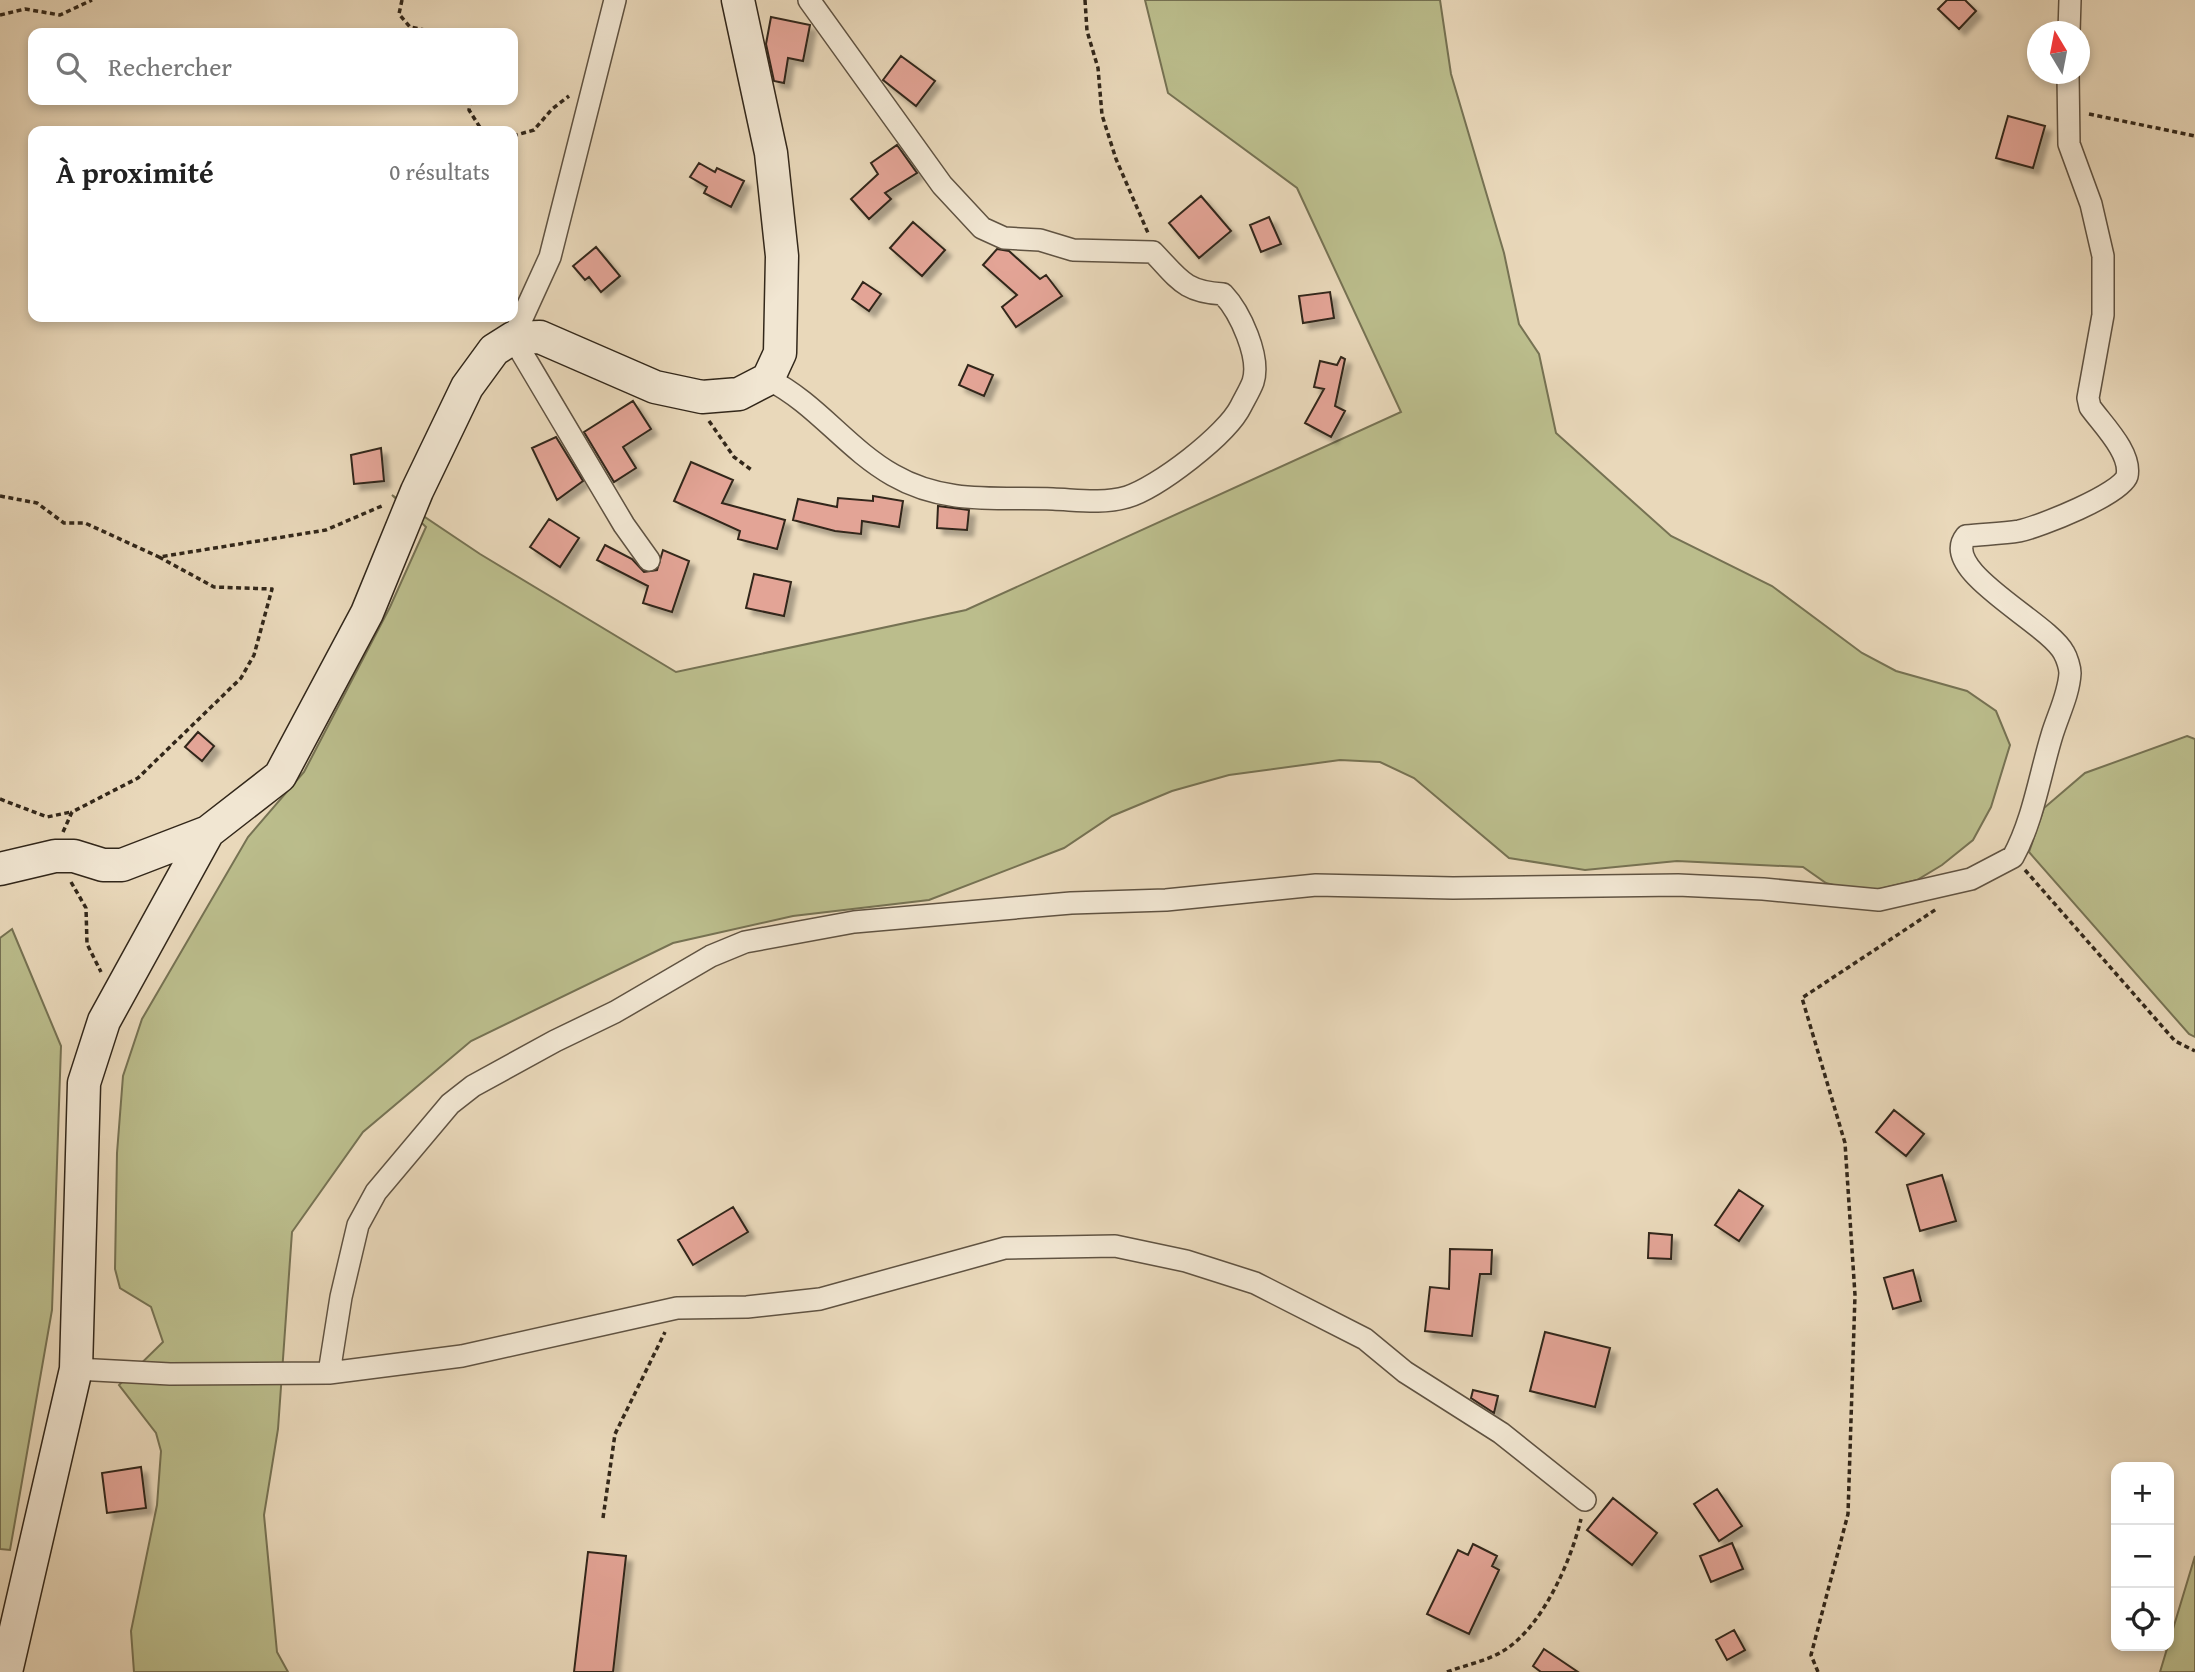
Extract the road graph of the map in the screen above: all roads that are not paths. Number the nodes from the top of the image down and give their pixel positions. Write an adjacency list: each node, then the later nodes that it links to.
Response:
1 (615, 0): 7 (street)
2 (738, 0): 8 (street)
3 (809, 0): 8 (street)
4 (2070, 0): 5 (street)
5 (2069, 21)
6 (2067, 84): 13 (street)
7 (513, 338): 8 (street); 9 (street); 10 (street)
8 (768, 379)
9 (649, 560)
10 (208, 832): 11 (street); 12 (street)
11 (0, 869)
12 (76, 1369): 13 (street); 15 (street)
13 (329, 1373): 14 (street)
14 (1585, 1500)
15 (6, 1672)

